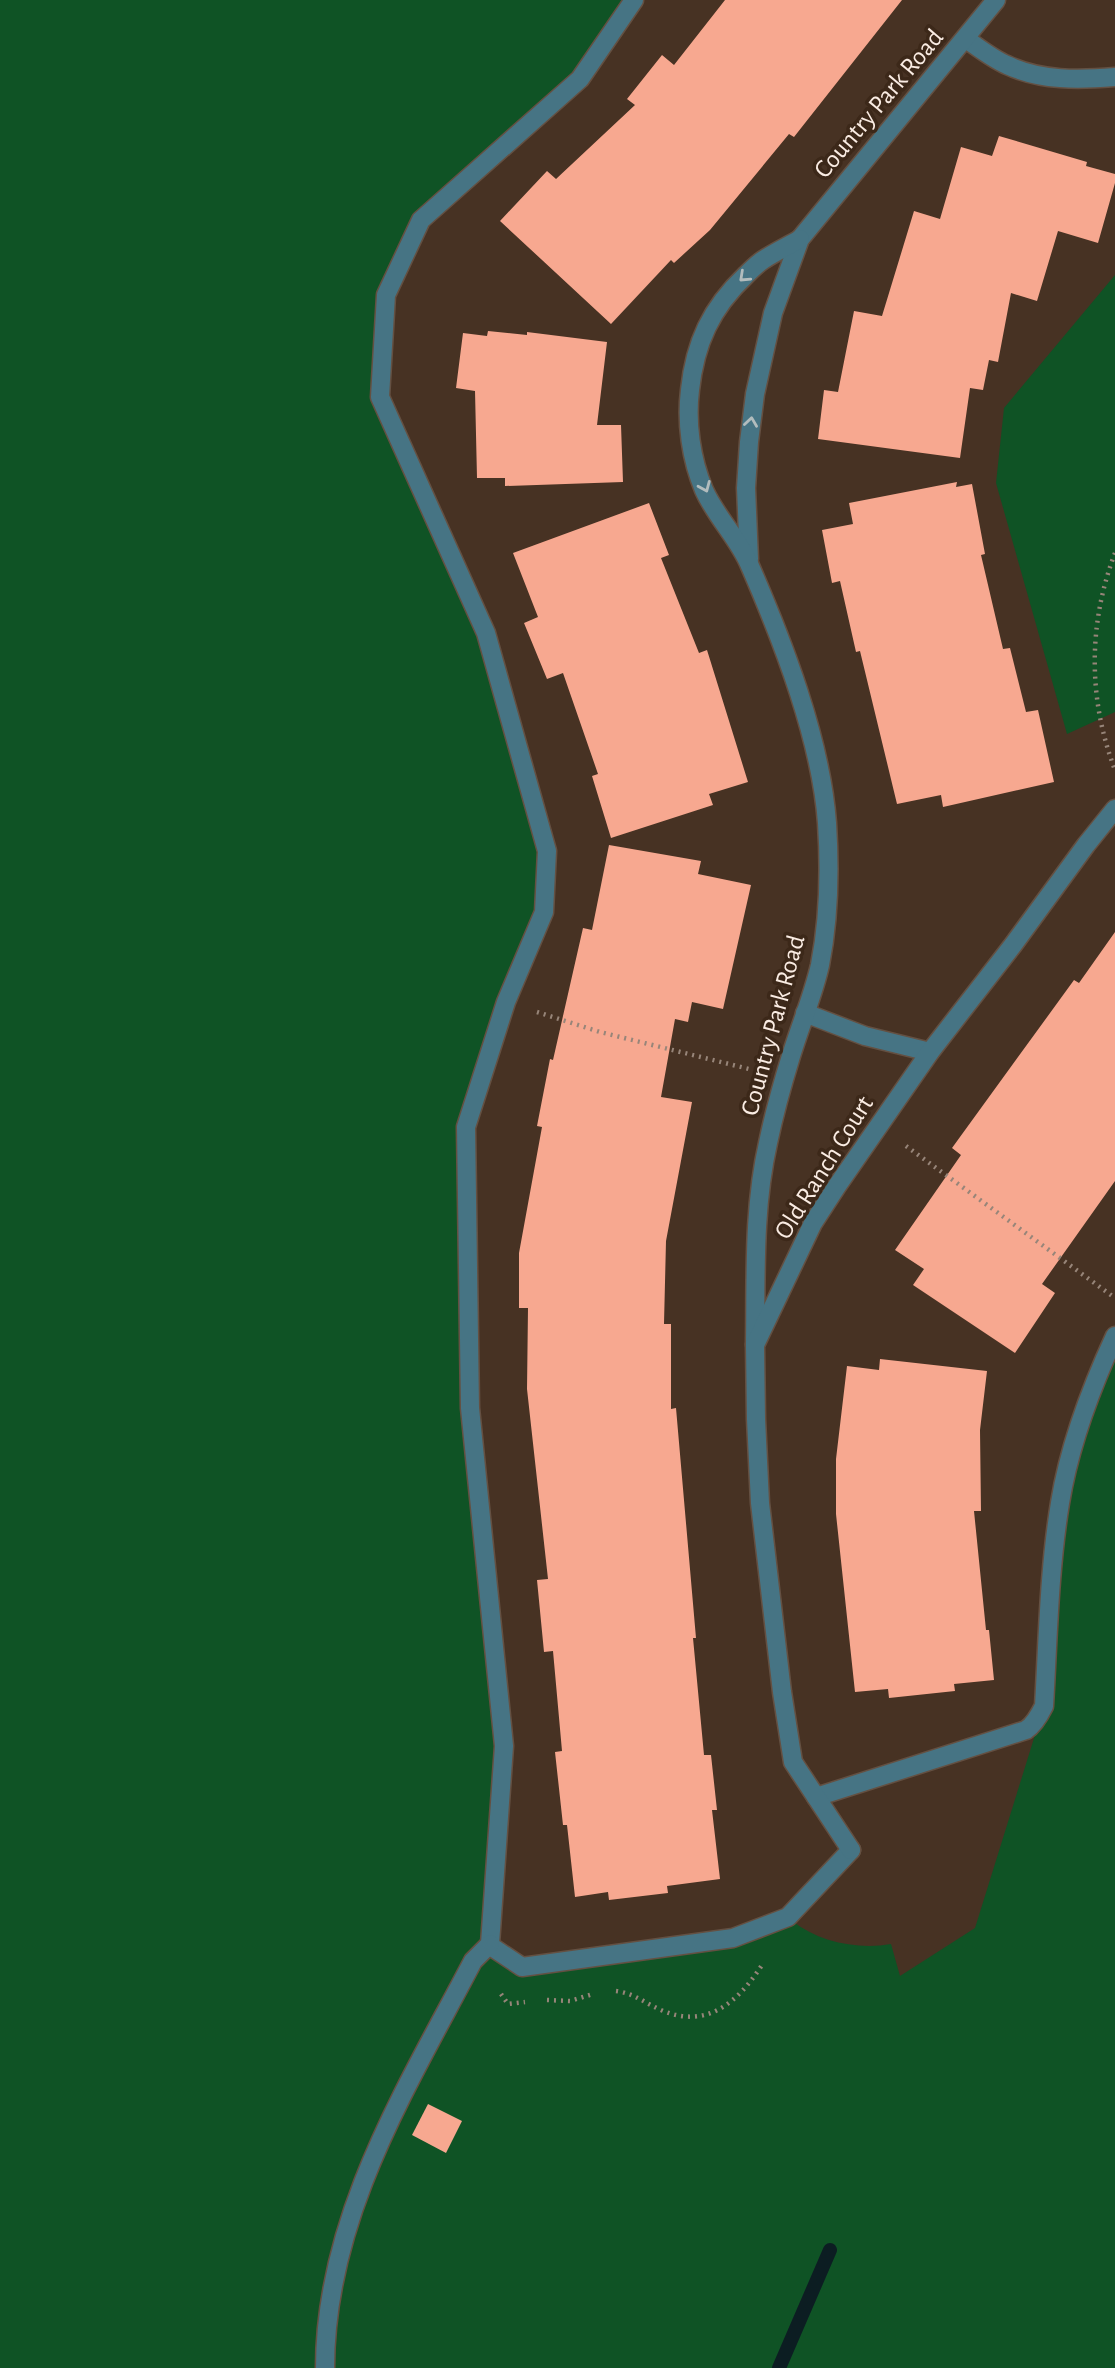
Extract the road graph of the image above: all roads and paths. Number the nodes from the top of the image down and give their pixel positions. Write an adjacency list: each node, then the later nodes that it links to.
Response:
1 (634, 0): 10 (street)
2 (996, 0): 3 (street, Country Park Road)
3 (965, 39): 4 (street); 5 (street, Country Park Road)
4 (1115, 77)
5 (800, 239): 7 (street, Country Park Road, one-way to 5); 7 (street, Country Park Road, one-way to 7)
6 (1115, 554): 8 (path)
7 (749, 563): 11 (street, Country Park Road)
8 (1115, 770)
9 (1115, 809): 12 (street, Old Ranch Court)
10 (506, 1002): 13 (path); 19 (street)
11 (805, 1013): 12 (street); 17 (street, Country Park Road)
12 (930, 1052): 14 (street, Old Ranch Court)
13 (749, 1069)
14 (878, 1126): 15 (path); 17 (street, Old Ranch Court)
15 (1115, 1298)
16 (1115, 1336): 18 (street)
17 (755, 1345): 18 (street, Old Ranch Court)
18 (816, 1797): 19 (street, Old Ranch Court)
19 (490, 1944): 20 (street)
20 (476, 1956): 24 (path); 26 (street)
21 (769, 1956): 22 (path)
22 (614, 1990)
23 (604, 1992): 25 (path)
24 (530, 2000)
25 (539, 2000)
26 (325, 2368)

